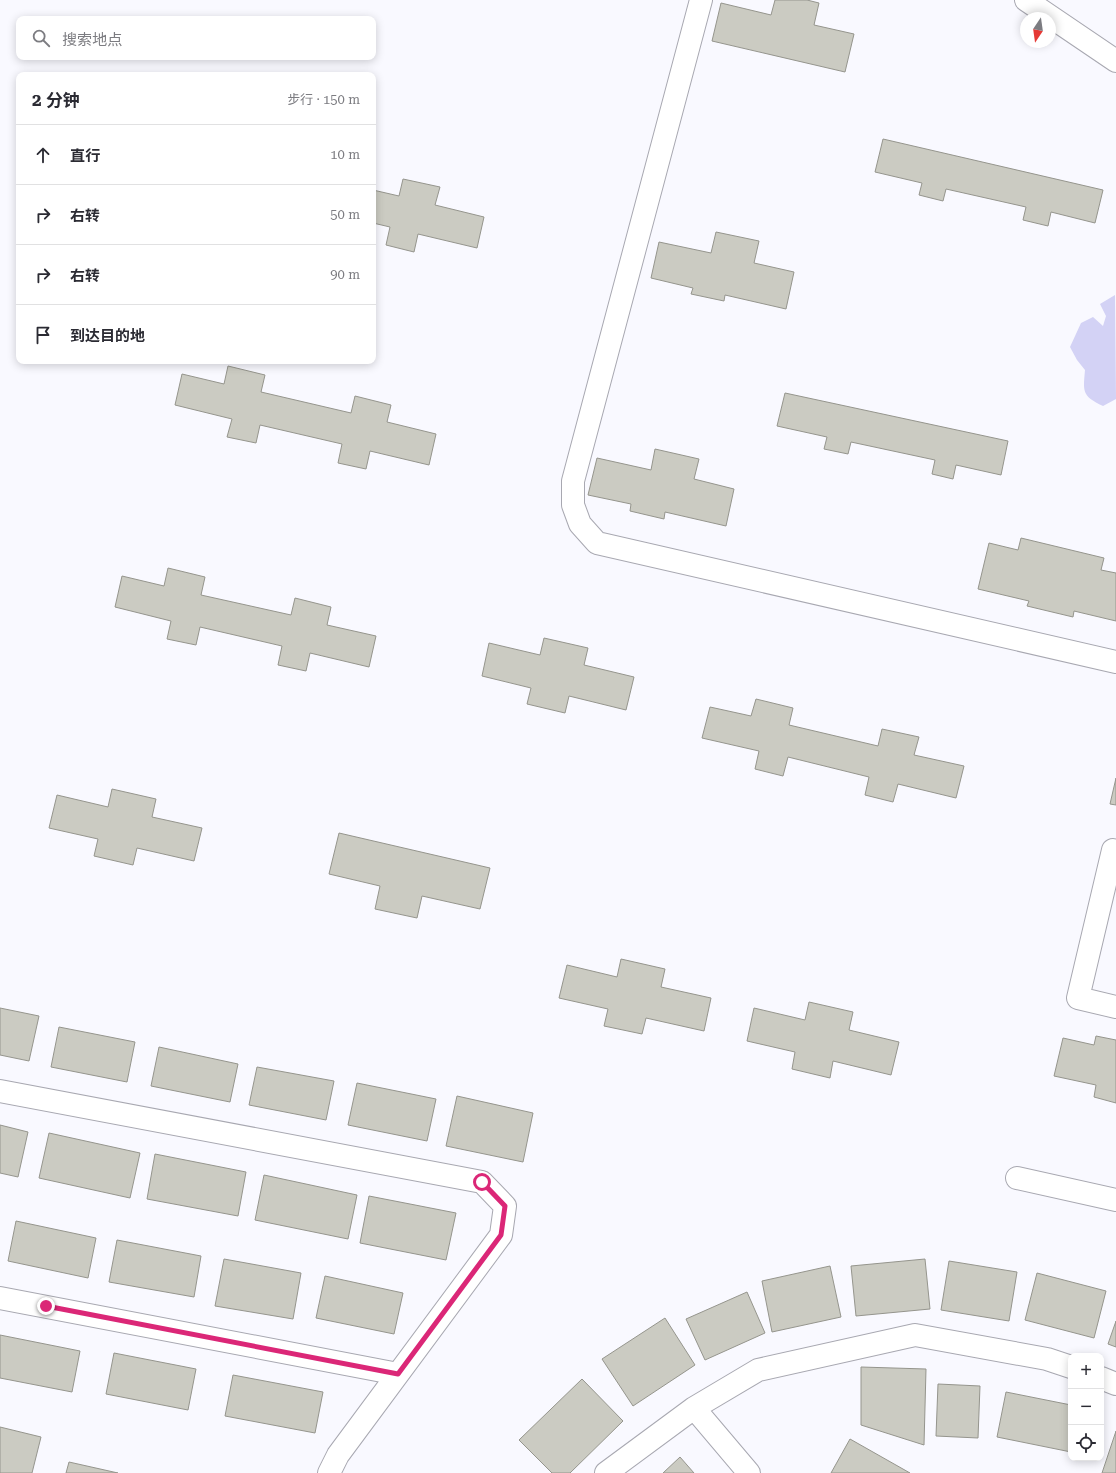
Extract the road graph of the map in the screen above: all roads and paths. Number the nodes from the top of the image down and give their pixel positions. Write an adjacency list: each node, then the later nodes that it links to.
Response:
1 (701, 0): 4 (street)
2 (1026, 0): 3 (street)
3 (1116, 61)
4 (1116, 662)
5 (1116, 851): 6 (street)
6 (1116, 1007)
7 (0, 1091): 12 (street)
8 (1017, 1178): 9 (street)
9 (1116, 1200)
10 (0, 1298): 12 (street)
11 (1068, 1366): 15 (street)
12 (398, 1374): 16 (street)
13 (1104, 1379): 14 (street)
14 (1116, 1384)
15 (694, 1408): 17 (street); 18 (street)
16 (329, 1473)
17 (606, 1473)
18 (748, 1473)

